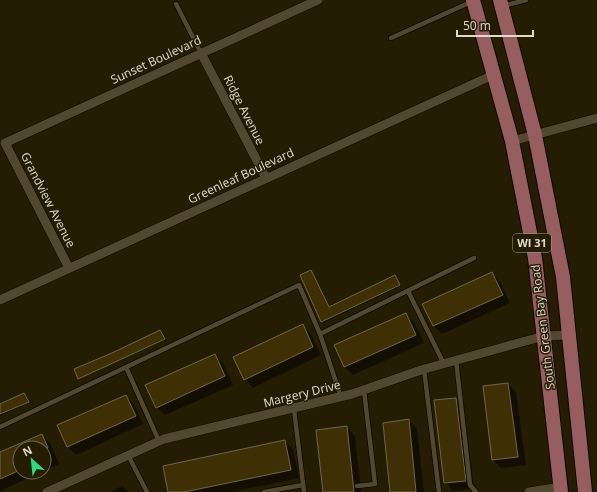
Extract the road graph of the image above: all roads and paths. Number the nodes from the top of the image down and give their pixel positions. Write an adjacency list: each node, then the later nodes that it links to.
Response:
1 (318, 0): 7 (street, Sunset Boulevard)
2 (526, 0): 4 (lane)
3 (473, 1): 6 (lane); 8 (main road, South Green Bay Road / WI 31)
4 (501, 3): 10 (main road, South Green Bay Road / WI 31)
5 (176, 4): 7 (lane)
6 (391, 38)
7 (201, 53): 12 (street, Sunset Boulevard); 13 (street, Ridge Avenue)
8 (493, 75): 11 (main road, South Green Bay Road / WI 31); 13 (street, Greenleaf Boulevard)
9 (597, 118): 10 (street)
10 (535, 135): 11 (street); 19 (main road, South Green Bay Road / WI 31)
11 (512, 141): 20 (main road, South Green Bay Road / WI 31)
12 (5, 143): 15 (street, Grandview Avenue)
13 (266, 178): 15 (street, Greenleaf Boulevard)
14 (474, 258): 16 (lane)
15 (69, 268): 17 (street, Greenleaf Boulevard)
16 (408, 291): 18 (lane); 22 (lane)
17 (0, 300)
18 (320, 334): 23 (lane); 26 (lane)
19 (569, 335): 20 (street, Margery Drive); 42 (main road, South Green Bay Road / WI 31)
20 (544, 336): 21 (street, Margery Drive); 34 (main road, South Green Bay Road / WI 31)
21 (456, 360): 22 (street, Margery Drive); 40 (lane)
22 (444, 364): 24 (street, Margery Drive)
23 (126, 367): 28 (lane); 29 (lane)
24 (424, 369): 25 (street, Margery Drive); 39 (lane)
25 (364, 390): 26 (street, Margery Drive); 32 (lane)
26 (340, 397): 27 (street, Margery Drive)
27 (294, 409): 29 (street, Margery Drive); 31 (lane)
28 (0, 427)
29 (159, 441): 30 (street, Margery Drive)
30 (128, 455): 33 (street, Margery Drive); 36 (lane)
31 (303, 485): 37 (lane); 38 (lane)
32 (358, 486)
33 (62, 489): 35 (street, Margery Drive)
34 (561, 489): 41 (street)
35 (47, 492)
36 (147, 492)
37 (264, 492)
38 (304, 492)
39 (439, 492)
40 (476, 492)
41 (529, 492)
42 (585, 492)

